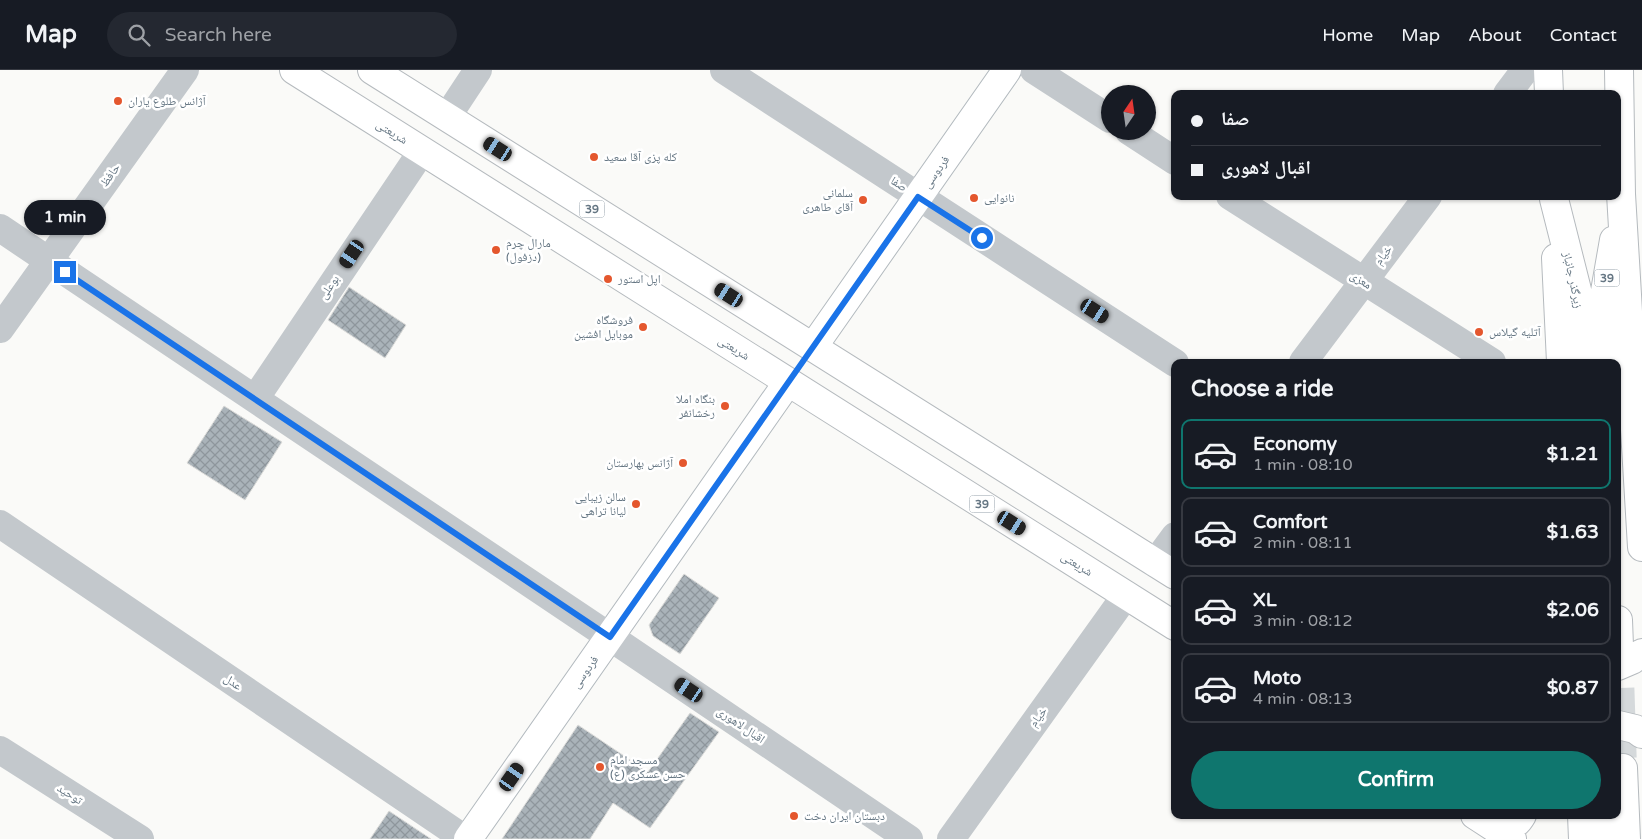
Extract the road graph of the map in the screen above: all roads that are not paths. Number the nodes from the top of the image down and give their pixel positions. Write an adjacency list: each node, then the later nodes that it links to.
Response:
1 (186, 70): 27 (street, حافظ)
2 (294, 70): 17 (main road, شریعتی / 39)
3 (372, 70): 15 (main road, 39)
4 (478, 70): 15 (street)
5 (724, 70): 20 (street, صفا)
6 (1007, 70): 20 (main road, فردوسی)
7 (1034, 70): 14 (street)
8 (1526, 70): 11 (street)
9 (1548, 70): 12 (main road)
10 (1619, 70): 13 (main road, 39)
11 (1510, 90)
12 (1549, 90)
13 (1619, 90)
14 (1101, 113)
15 (447, 117): 30 (main road, 39)
16 (1143, 140): 18 (street)
17 (422, 151): 37 (main road, شریعتی / 39); 38 (street, بوعلی)
18 (1171, 158)
19 (1621, 194): 39 (main road, 39)
20 (918, 197): 30 (main road, فردوسی); 36 (street, صفا)
21 (1236, 200): 28 (street, معزی)
22 (1425, 200): 28 (street, خیام)
23 (1554, 200): 33 (main road, 39)
24 (1555, 200): 34 (main road, زیرگذر جانباز / 39)
25 (1620, 200): 35 (main road, زیرگذر جانباز / 39)
26 (0, 228): 27 (street, اقبال لاهوری)
27 (49, 261): 29 (street, حافظ); 38 (street, اقبال لاهوری)
28 (1363, 282): 31 (street, خیام); 32 (street, معزی)
29 (0, 329)
30 (813, 347): 37 (main road, فردوسی); 43 (main road, 39)
31 (1305, 359)
32 (1487, 359)
33 (1561, 359)
34 (1582, 359)
35 (1606, 359)
36 (1171, 360)
37 (788, 382): 44 (main road, شریعتی / 39); 46 (main road, فردوسی)
38 (255, 399): 46 (street, اقبال لاهوری)
39 (1640, 472): 41 (main road, 39)
40 (0, 524): 56 (street, عدل)
41 (1642, 547)
42 (1171, 549): 43 (street)
43 (1165, 569)
44 (1126, 595): 45 (main road, شریعتی / 39); 58 (street, خیام)
45 (1171, 623)
46 (610, 637): 56 (main road, فردوسی); 57 (street, اقبال لاهوری)
47 (1621, 726): 48 (main road)
48 (1642, 734)
49 (0, 750): 55 (street, توحید)
50 (1623, 768): 61 (main road)
51 (1520, 819): 54 (main road)
52 (1582, 819): 59 (main road)
53 (1602, 819): 60 (main road)
54 (1494, 827)
55 (140, 839)
56 (467, 839)
57 (909, 839)
58 (951, 839)
59 (1583, 839)
60 (1603, 839)
61 (1626, 839)

